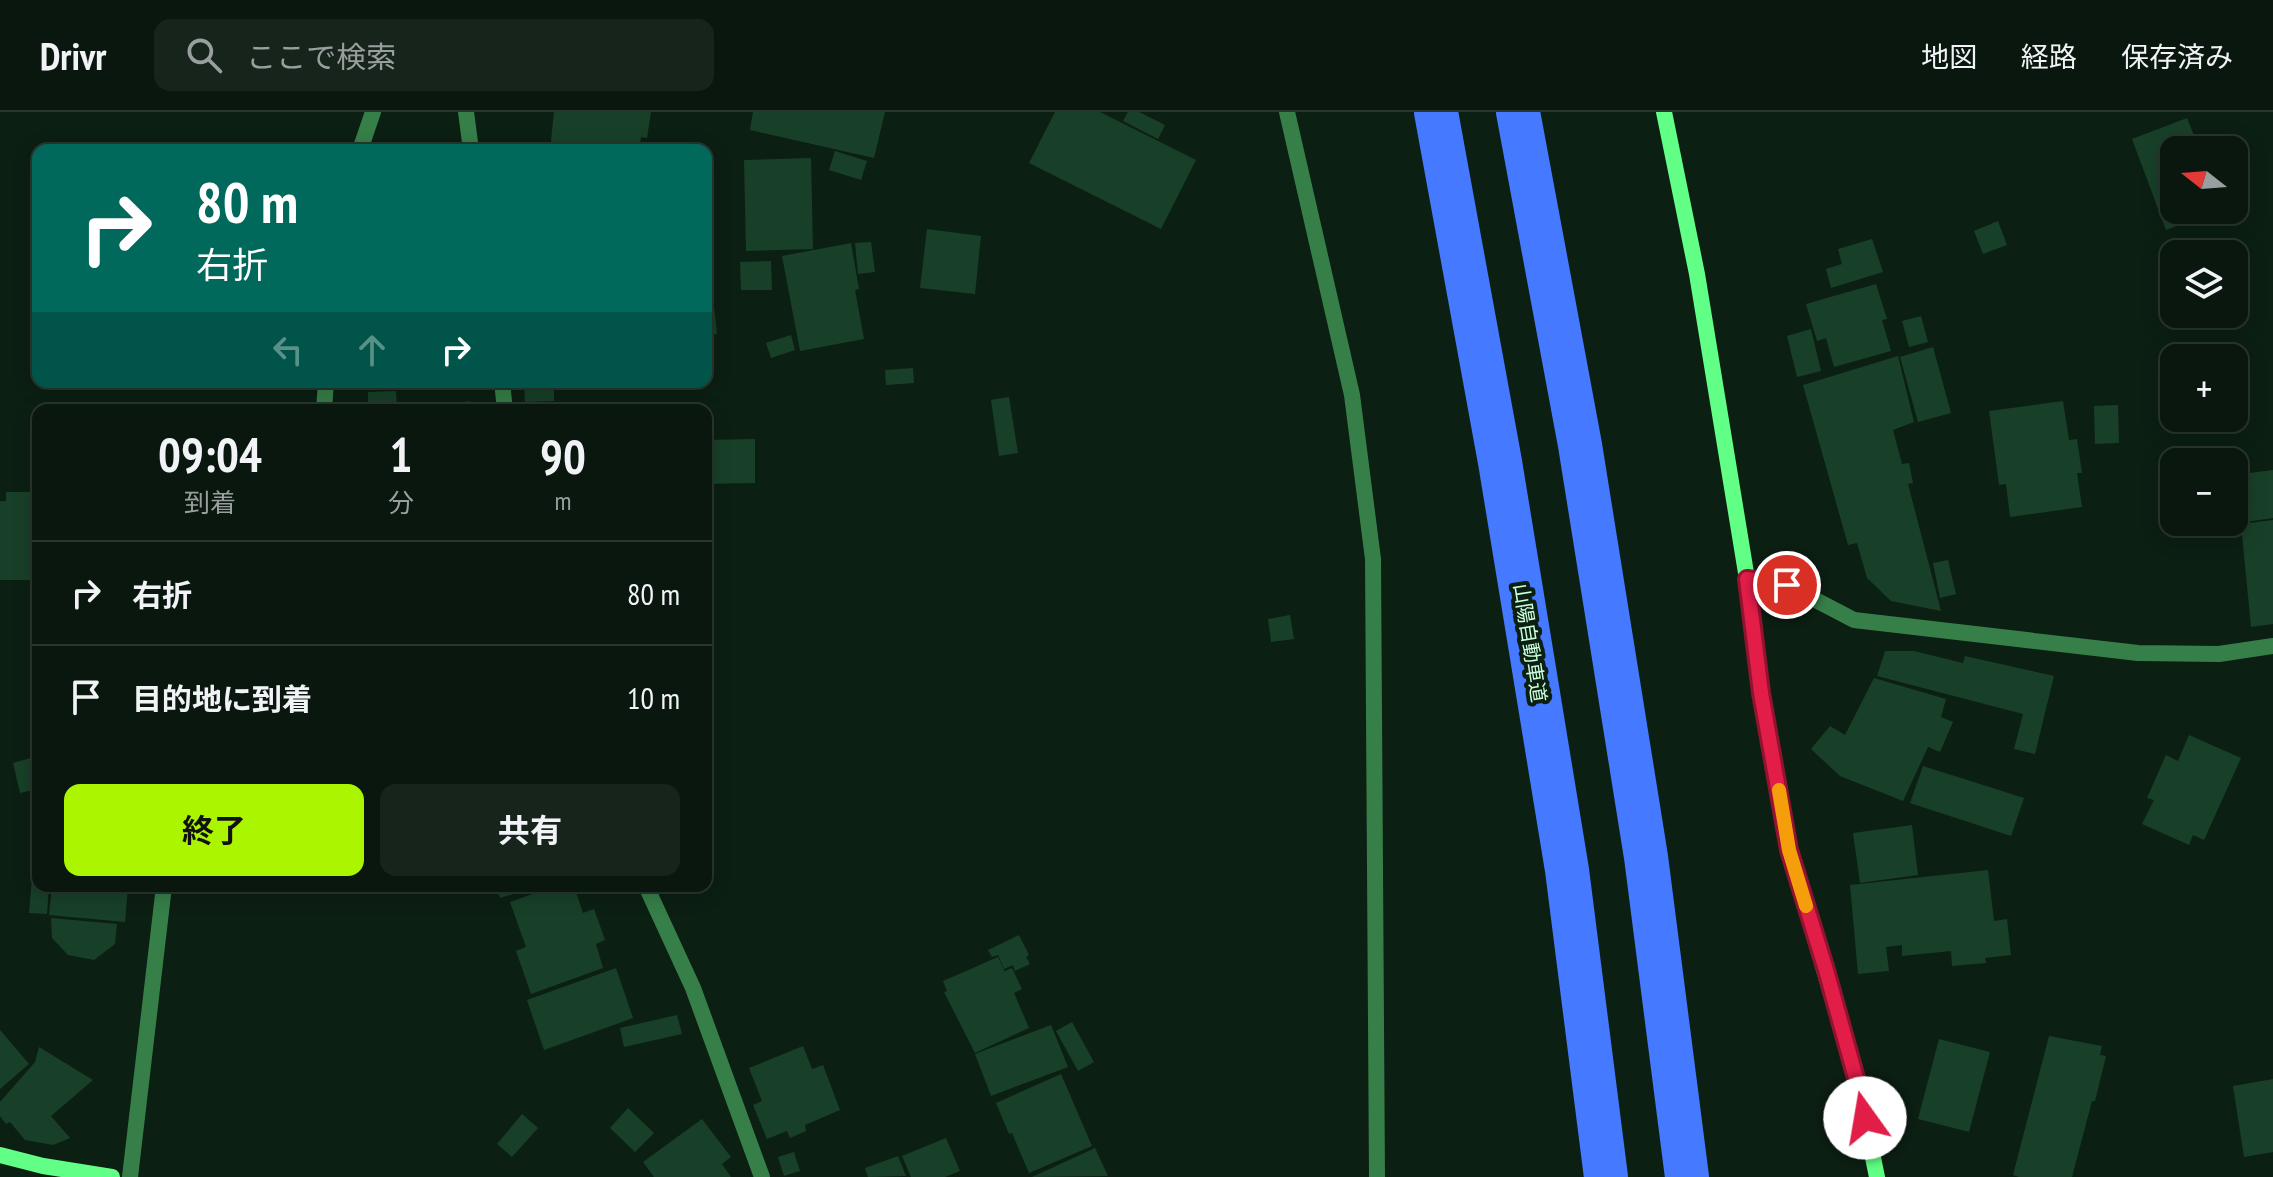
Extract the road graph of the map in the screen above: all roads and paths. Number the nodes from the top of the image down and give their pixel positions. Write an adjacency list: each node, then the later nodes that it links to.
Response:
1 (373, 112): 7 (street)
2 (466, 112): 8 (street)
3 (1287, 112): 17 (street)
4 (1436, 112): 18 (highway, 山陽自動車道)
5 (1518, 112): 19 (highway)
6 (1664, 112): 9 (street)
7 (362, 144)
8 (470, 144)
9 (1747, 579): 10 (street); 20 (street)
10 (2273, 646)
11 (163, 892): 15 (street)
12 (649, 892): 16 (street)
13 (0, 1155): 14 (street)
14 (112, 1177)
15 (130, 1177)
16 (762, 1177)
17 (1377, 1177)
18 (1606, 1177)
19 (1687, 1177)
20 (1877, 1177)

